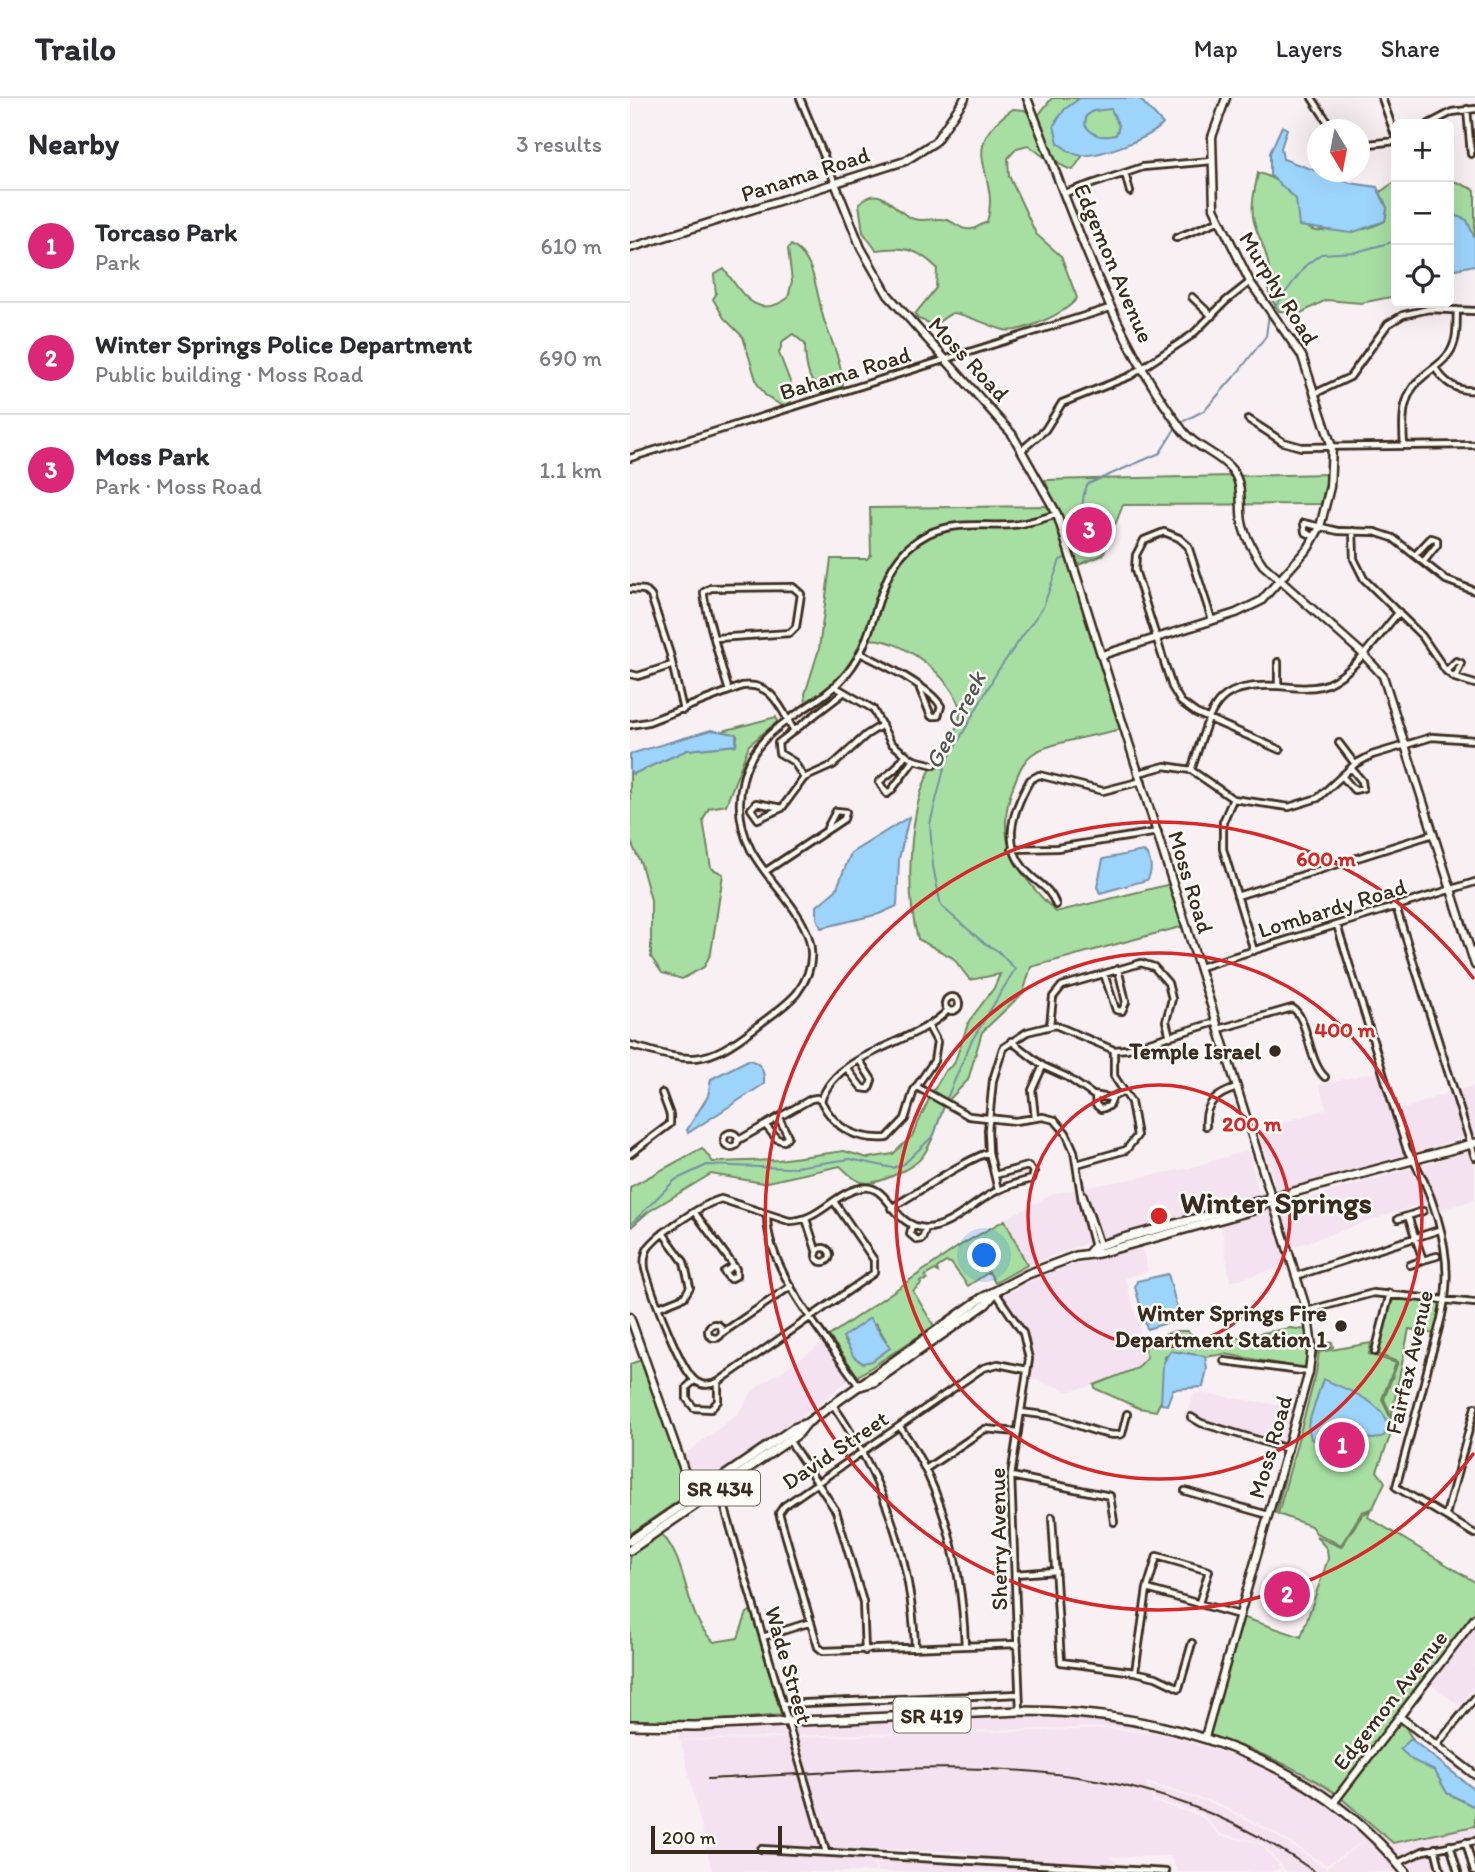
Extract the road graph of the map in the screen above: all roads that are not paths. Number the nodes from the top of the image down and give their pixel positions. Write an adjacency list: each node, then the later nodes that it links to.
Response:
1 (800, 98): 17 (street, Moss Road)
2 (965, 98): 17 (street, Panama Road)
3 (1027, 98): 18 (street, Edgemon Avenue)
4 (1226, 98): 15 (street, Murphy Road)
5 (1312, 98): 9 (street)
6 (1382, 98): 11 (street)
7 (1467, 109): 8 (street); 10 (street); 14 (street)
8 (1475, 109)
9 (1326, 119)
10 (1439, 119)
11 (1391, 125)
12 (1391, 141): 13 (street)
13 (1370, 144)
14 (1471, 154)
15 (1212, 160): 16 (street); 20 (street, Murphy Road)
16 (1125, 173): 18 (street); 19 (street)
17 (835, 183): 22 (street, Panama Road); 29 (street, Moss Road)
18 (1065, 192): 25 (street, Edgemon Avenue)
19 (1130, 192)
20 (1218, 221): 21 (street); 23 (street, Murphy Road)
21 (1177, 238)
22 (630, 248)
23 (1250, 282): 28 (street); 33 (street, Murphy Road)
24 (1192, 297): 28 (street)
25 (1110, 308): 29 (street, Bahama Road); 31 (street, Edgemon Avenue)
26 (1457, 310): 27 (street); 30 (street); 33 (street)
27 (1475, 311)
28 (1212, 316): 31 (street)
29 (946, 359): 38 (street, Moss Road); 39 (street, Bahama Road)
30 (1435, 368): 32 (street); 36 (street)
31 (1142, 369): 38 (street); 46 (street, Edgemon Avenue)
32 (1475, 390)
33 (1315, 393): 37 (street, Murphy Road)
34 (1248, 419): 37 (street)
35 (1475, 445): 36 (street)
36 (1404, 446): 37 (street)
37 (1332, 447): 41 (street, Murphy Road)
38 (1023, 449): 40 (street, Moss Road)
39 (630, 458)
40 (1057, 514): 53 (street); 54 (street, Moss Road)
41 (1320, 527): 42 (street); 43 (street, Murphy Road); 43 (street)
42 (1353, 531): 44 (street); 49 (street)
43 (1315, 537): 46 (street, Murphy Road)
44 (1416, 554): 45 (street); 45 (street)
45 (1424, 561): 48 (street)
46 (1280, 581): 50 (street, Murphy Road); 55 (street, Edgemon Avenue)
47 (630, 589): 57 (street)
48 (1475, 591)
49 (1399, 612): 55 (street); 58 (street)
50 (1212, 620): 52 (street, Murphy Road); 52 (street)
51 (716, 638): 51 (street); 65 (street)
52 (1157, 638): 54 (street, Murphy Road); 69 (street)
53 (860, 653): 62 (street); 64 (street)
54 (1102, 654): 82 (street, Moss Road)
55 (1363, 654): 63 (street); 75 (street, Edgemon Avenue)
56 (1278, 662): 63 (street)
57 (672, 665): 59 (street); 67 (street)
58 (1446, 671): 60 (street); 60 (street)
59 (630, 674)
60 (1455, 678): 61 (street)
61 (1475, 684)
62 (834, 686): 66 (street); 68 (street)
63 (1278, 686): 69 (street)
64 (920, 689): 64 (street)
65 (729, 691): 67 (street); 68 (street)
66 (842, 694): 71 (street); 72 (street)
67 (683, 710): 70 (street)
68 (787, 718): 72 (street); 92 (street)
69 (1210, 720): 76 (street); 81 (street)
70 (630, 724)
71 (882, 725): 77 (street); 84 (street)
72 (793, 729): 84 (street)
73 (1475, 740): 75 (street)
74 (1339, 743): 80 (street)
75 (1406, 744): 80 (street); 90 (street, Edgemon Avenue)
76 (1280, 750)
77 (906, 754): 78 (street); 78 (street)
78 (914, 760): 79 (street)
79 (934, 765)
80 (1353, 766): 83 (street); 83 (street)
81 (1191, 770): 82 (street); 86 (street)
82 (1139, 773): 85 (street, Moss Road)
83 (1342, 776): 86 (street)
84 (804, 778): 87 (street)
85 (1142, 781): 89 (street, Moss Road); 91 (street)
86 (1233, 799): 95 (street)
87 (782, 808): 87 (street)
88 (827, 828): 88 (street); 92 (street)
89 (1158, 832): 91 (street); 101 (street, Moss Road)
90 (1434, 834): 94 (street, Edgemon Avenue); 95 (street)
91 (1012, 849): 96 (street)
92 (766, 871): 110 (street)
93 (1475, 882): 94 (street, Lombardy Road)
94 (1451, 889): 97 (street, Lombardy Road); 100 (street, Edgemon Avenue)
95 (1237, 896): 99 (street)
96 (1056, 905)
97 (1396, 906): 98 (street, Lombardy Road); 129 (street)
98 (1337, 925): 99 (street, Lombardy Road); 133 (street, Fairfax Avenue)
99 (1254, 951): 101 (street, Lombardy Road)
100 (1475, 965)
101 (1200, 967): 107 (street, Moss Road)
102 (1118, 969): 103 (street); 103 (street); 108 (street)
103 (1104, 974): 106 (street)
104 (948, 1010): 105 (street)
105 (929, 1025): 112 (street); 116 (street)
106 (1050, 1025): 109 (street); 111 (street)
107 (1218, 1026): 108 (street); 115 (street); 117 (street, Moss Road)
108 (1170, 1037): 111 (street)
109 (1011, 1041): 113 (street); 124 (street)
110 (630, 1045)
111 (1114, 1050): 118 (street)
112 (860, 1061): 114 (street); 114 (street)
113 (1043, 1066): 120 (street); 125 (street)
114 (848, 1070): 122 (street)
115 (1325, 1077)
116 (917, 1087): 122 (street); 124 (street)
117 (1238, 1088): 127 (street); 137 (street, Moss Road)
118 (1123, 1091): 121 (street); 134 (street)
119 (662, 1093): 131 (street)
120 (1095, 1096): 121 (street); 121 (street)
121 (1113, 1098)
122 (821, 1101): 123 (street)
123 (779, 1118): 126 (street); 126 (street)
124 (990, 1119): 125 (street); 130 (street)
125 (1035, 1119): 134 (street)
126 (766, 1126): 128 (street)
127 (1206, 1126)
128 (737, 1141)
129 (1473, 1144): 132 (street); 133 (main road, SR 434)
130 (989, 1152): 135 (street); 139 (street)
131 (630, 1154)
132 (1475, 1157)
133 (1414, 1161): 137 (main road, SR 434); 148 (street, Fairfax Avenue)
134 (1077, 1164): 152 (street)
135 (995, 1175): 136 (street); 136 (street)
136 (998, 1189): 147 (street)
137 (1273, 1200): 150 (main road, SR 434); 153 (main road, SR 434); 159 (street, Moss Road)
138 (835, 1203): 139 (street); 144 (street); 168 (street)
139 (891, 1208): 146 (street)
140 (1423, 1211): 143 (street)
141 (695, 1213): 142 (street); 149 (street); 158 (street)
142 (767, 1214): 144 (street); 160 (street)
143 (1408, 1216): 145 (street); 151 (street)
144 (806, 1219): 154 (street)
145 (1398, 1219)
146 (912, 1225): 147 (street); 147 (street)
147 (926, 1228)
148 (1439, 1230): 151 (street); 163 (street, Fairfax Avenue)
149 (663, 1233): 165 (street); 165 (street)
150 (1124, 1238): 152 (main road, SR 434); 153 (main road)
151 (1415, 1238): 156 (street); 159 (street)
152 (1094, 1248): 153 (main road, SR 434); 161 (main road, SR 434)
153 (1118, 1248)
154 (817, 1253)
155 (1437, 1256): 156 (street)
156 (1423, 1260): 157 (street)
157 (1410, 1265)
158 (732, 1267)
159 (1296, 1276): 166 (street, Moss Road)
160 (791, 1286): 168 (street); 170 (street)
161 (996, 1293): 173 (street, Sherry Avenue); 177 (main road, SR 434)
162 (1390, 1293): 163 (street); 166 (street); 171 (street)
163 (1444, 1299): 164 (street); 196 (street, Fairfax Avenue)
164 (1475, 1303)
165 (659, 1307): 175 (street)
166 (1307, 1311): 174 (street, Moss Road)
167 (630, 1317): 169 (street)
168 (813, 1318): 176 (street); 177 (street)
169 (632, 1329): 194 (street)
170 (722, 1332)
171 (1375, 1352)
172 (1224, 1361): 174 (street)
173 (1027, 1370): 180 (street, Sherry Avenue); 184 (street, David Street)
174 (1309, 1372): 187 (street, Moss Road)
175 (694, 1381): 176 (street); 176 (street)
176 (718, 1382)
177 (860, 1386): 178 (main road, SR 434)
178 (833, 1405): 183 (main road, SR 434); 188 (street)
179 (1475, 1407): 196 (street)
180 (1021, 1412): 181 (street); 185 (street, Sherry Avenue)
181 (1127, 1414)
182 (1191, 1417): 187 (street)
183 (807, 1423): 186 (main road, SR 434); 194 (main road, SR 434)
184 (901, 1426): 188 (street, David Street); 189 (street)
185 (1018, 1432): 189 (street); 190 (street, Sherry Avenue)
186 (789, 1440): 191 (street); 192 (main road, SR 434)
187 (1289, 1449): 195 (street, Moss Road)
188 (862, 1452): 191 (street, David Street); 213 (street)
189 (927, 1468): 212 (street)
190 (1012, 1476): 198 (street); 203 (street, Sherry Avenue)
191 (818, 1483): 208 (street, David Street); 214 (street)
192 (719, 1488): 194 (main road, SR 434); 209 (street, Wade Street)
193 (1185, 1491): 195 (street)
194 (698, 1499): 200 (main road, SR 434); 201 (main road, SR 434)
195 (1269, 1515): 206 (street, Moss Road)
196 (1446, 1515): 199 (street)
197 (1052, 1517): 202 (street)
198 (1114, 1522)
199 (1475, 1534)
200 (630, 1541)
201 (630, 1550)
202 (1056, 1571): 203 (street); 215 (street)
203 (1014, 1574): 211 (street, Sherry Avenue)
204 (1147, 1589): 205 (street); 205 (street); 215 (street)
205 (1199, 1603): 206 (street)
206 (1240, 1615): 223 (street, Moss Road)
207 (1475, 1618): 220 (street, Edgemon Avenue)
208 (811, 1622): 209 (street); 214 (street, David Street)
209 (763, 1637): 218 (street, Wade Street)
210 (1192, 1643): 215 (street)
211 (1018, 1644): 212 (street, David Street); 216 (street, Sherry Avenue)
212 (965, 1646): 213 (street, David Street)
213 (915, 1648): 214 (street, David Street)
214 (865, 1651)
215 (1135, 1672)
216 (1019, 1694): 218 (street); 219 (street, Sherry Avenue)
217 (1475, 1698): 224 (street)
218 (782, 1704): 221 (street, Wade Street)
219 (1020, 1711): 221 (main road, SR 419); 223 (main road, SR 419)
220 (1400, 1717): 224 (street); 226 (street, Edgemon Avenue)
221 (788, 1722): 222 (main road, SR 419); 232 (street, Wade Street)
222 (630, 1725)
223 (1205, 1737): 226 (main road, SR 419)
224 (1437, 1745): 225 (street)
225 (1475, 1775)
226 (1333, 1803): 233 (main road, SR 419)
227 (1475, 1841): 228 (street)
228 (1466, 1842): 229 (street); 239 (street)
229 (1450, 1845): 230 (street); 238 (street)
230 (1435, 1848): 233 (street); 237 (street)
231 (761, 1849): 232 (street)
232 (826, 1852): 234 (street)
233 (1398, 1863): 236 (main road, SR 419)
234 (1082, 1869): 235 (street)
235 (1166, 1872)
236 (1405, 1872)
237 (1441, 1872)
238 (1458, 1872)
239 (1474, 1872)

